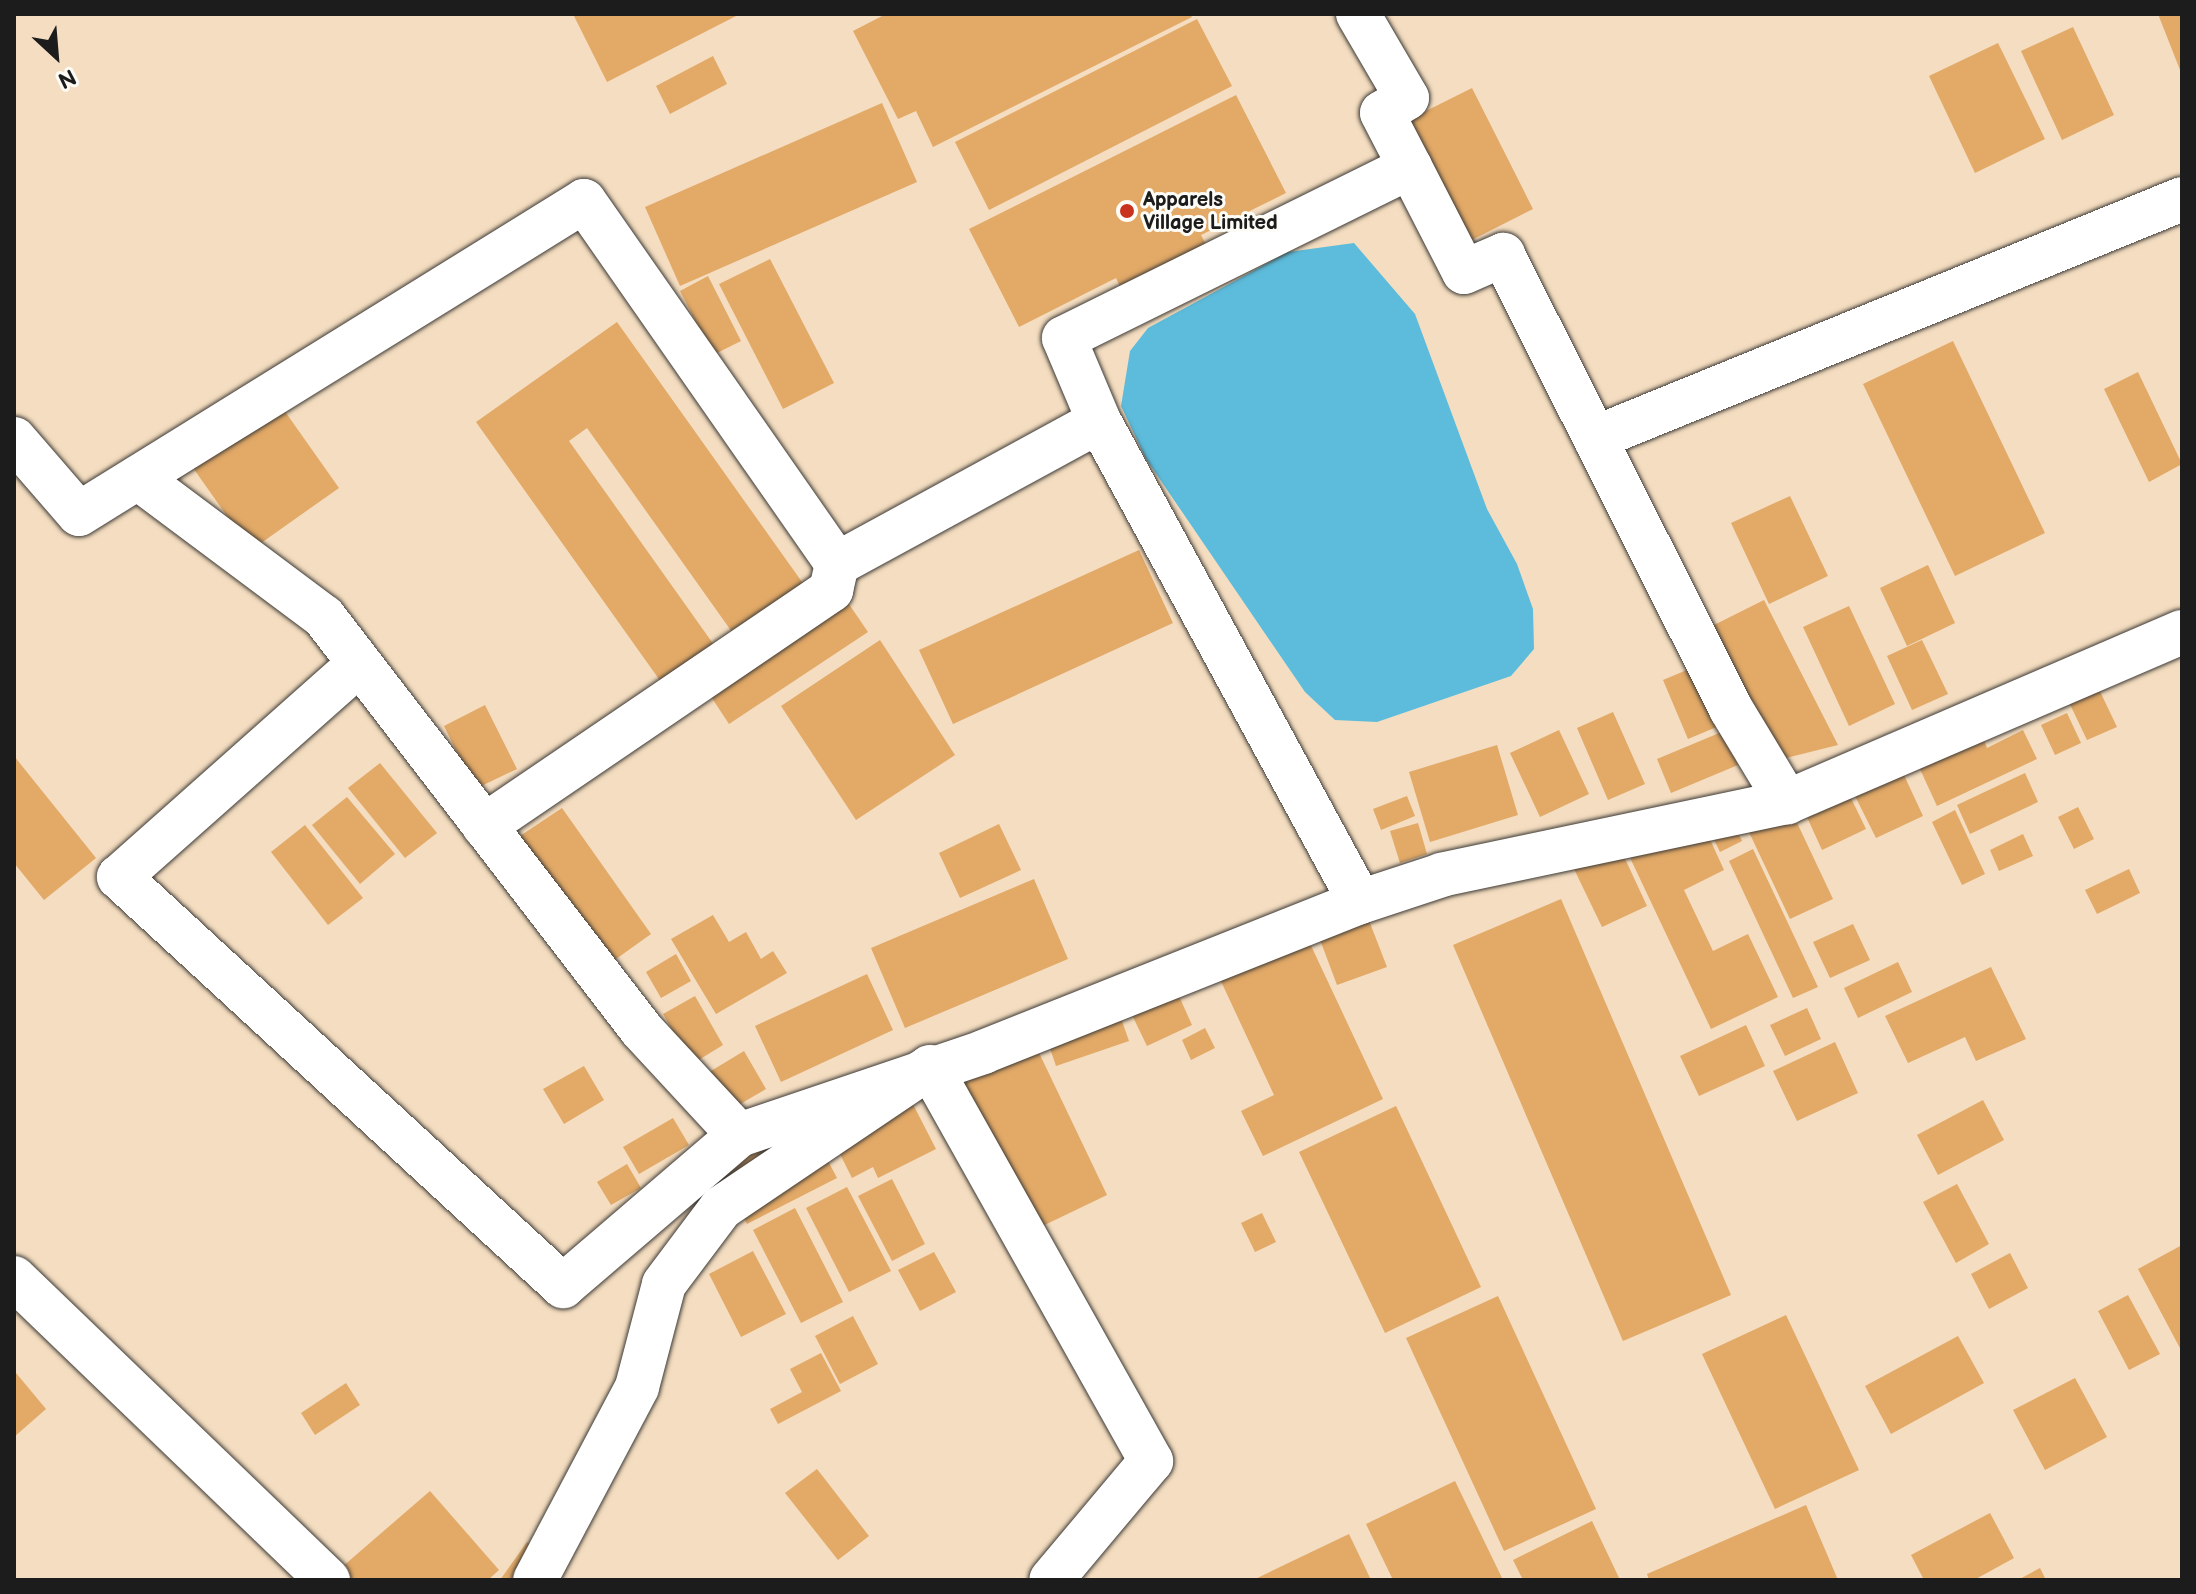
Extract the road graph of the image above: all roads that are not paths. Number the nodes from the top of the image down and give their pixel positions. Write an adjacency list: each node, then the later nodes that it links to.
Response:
1 (1358, 14): 2 (street)
2 (1410, 167): 4 (street); 5 (street)
3 (2182, 199): 5 (street)
4 (1099, 421): 8 (street); 13 (street)
5 (1595, 438): 11 (street)
6 (14, 439): 7 (street)
7 (138, 478): 8 (street); 10 (street)
8 (837, 564): 12 (street)
9 (2182, 632): 11 (street)
10 (359, 664): 12 (street); 15 (street)
11 (1787, 802): 13 (street)
12 (484, 826): 15 (street)
13 (1360, 902): 14 (street)
14 (930, 1067): 15 (street); 18 (street); 19 (street)
15 (739, 1135)
16 (14, 1278): 17 (street)
17 (328, 1580)
18 (535, 1580)
19 (1051, 1580)

